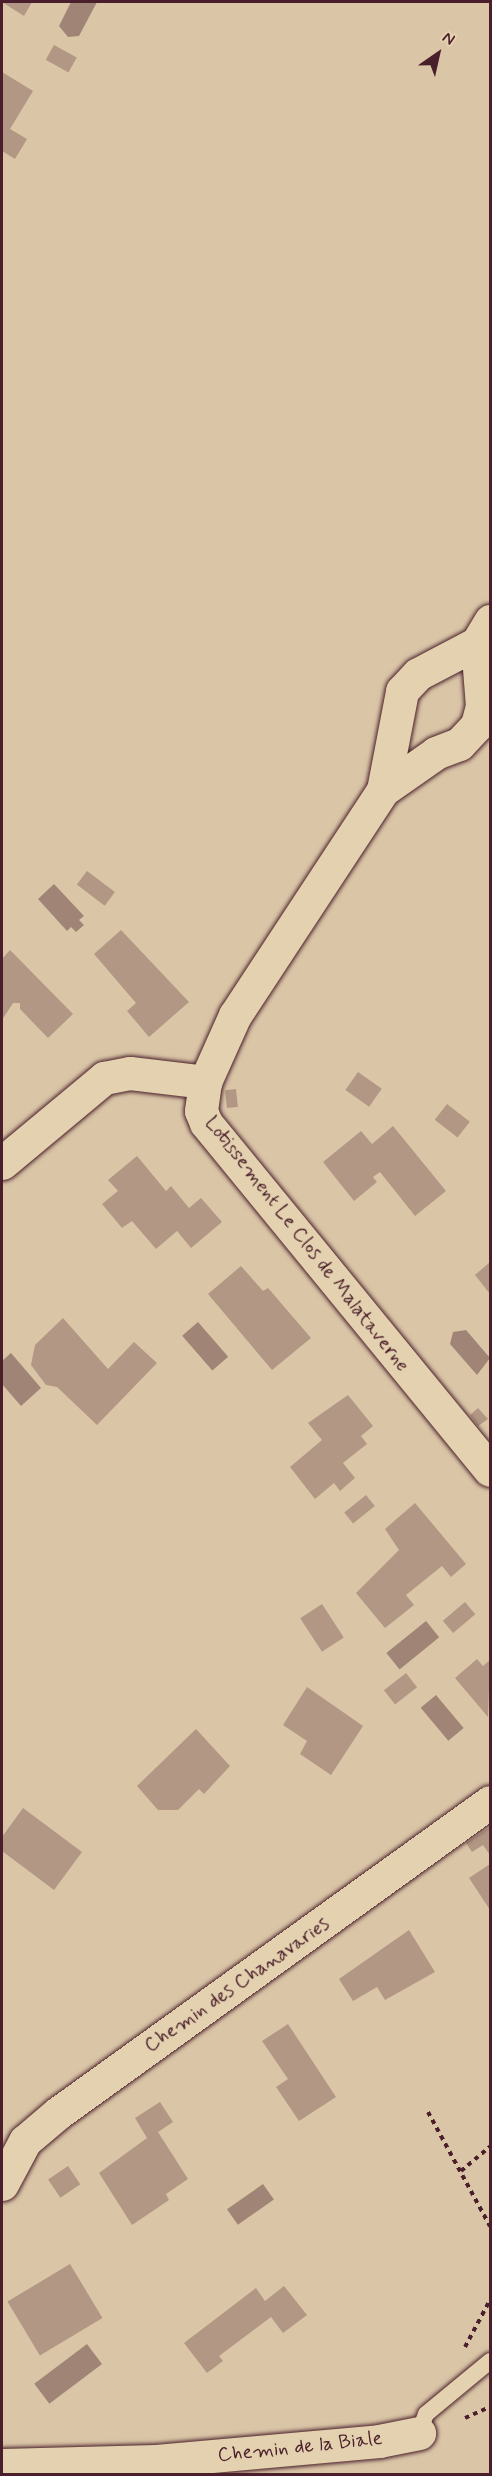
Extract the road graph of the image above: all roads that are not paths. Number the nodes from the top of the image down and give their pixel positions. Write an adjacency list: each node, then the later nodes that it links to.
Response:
1 (484, 632): 2 (street); 2 (street)
2 (383, 790): 3 (street, Lotissement Le Clos de Malataverne)
3 (205, 1082): 4 (street); 5 (street, Lotissement Le Clos de Malataverne)
4 (2, 1164)
5 (490, 1470)
6 (490, 1802): 7 (street, Chemin des Chanavaries)
7 (13, 2147): 8 (street, Chemin des Chanavaries)
8 (2, 2184)
9 (490, 2361): 10 (lane)
10 (418, 2433): 11 (street, Chemin de la Biale)
11 (2, 2465)

